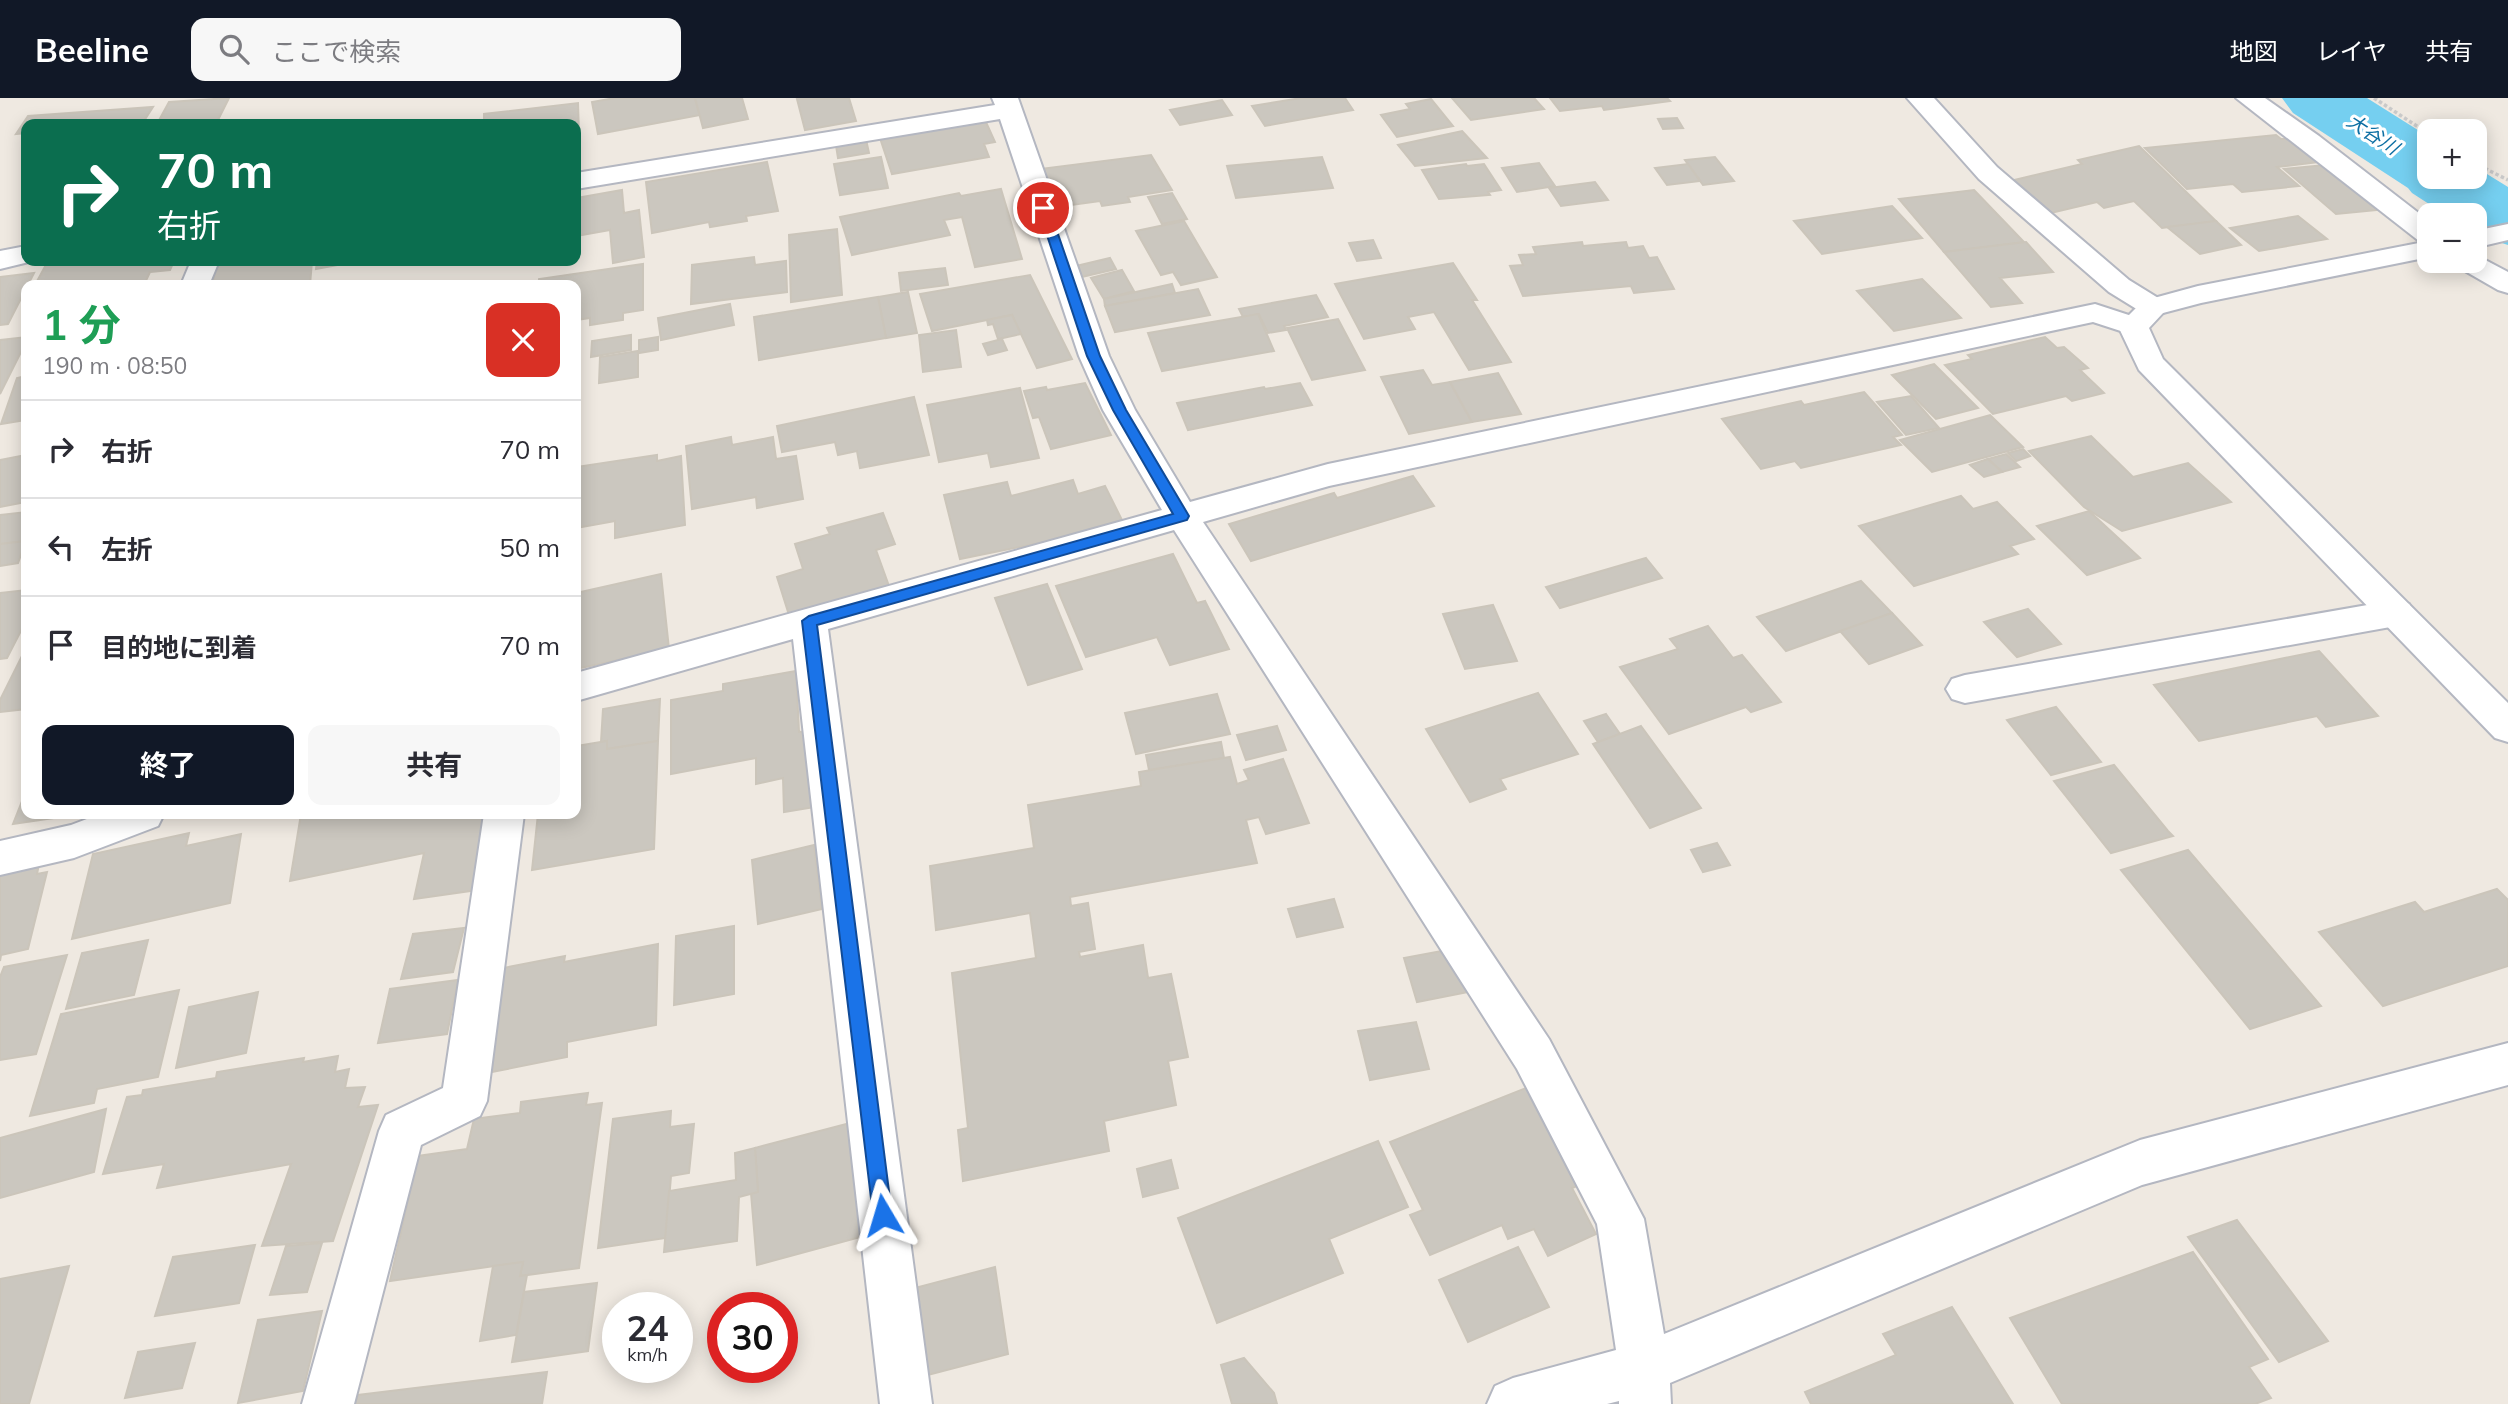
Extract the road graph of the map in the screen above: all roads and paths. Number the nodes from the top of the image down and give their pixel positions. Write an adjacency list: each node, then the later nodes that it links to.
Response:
1 (1920, 98): 17 (street)
2 (2249, 98): 9 (street)
3 (2374, 98): 5 (path)
4 (1008, 104): 7 (street); 18 (street)
5 (2417, 126)
6 (2487, 170): 8 (path)
7 (581, 180)
8 (2508, 180)
9 (2417, 226)
10 (2508, 232): 11 (street)
11 (2487, 237)
12 (2417, 251): 17 (street)
13 (21, 255): 14 (street)
14 (0, 260)
15 (2487, 272): 16 (street)
16 (2508, 284)
17 (2143, 316): 18 (street); 19 (street)
18 (1182, 516): 20 (street); 28 (street)
19 (2396, 613): 22 (street); 23 (street)
20 (809, 621): 21 (street); 30 (street)
21 (581, 686)
22 (1965, 689)
23 (2508, 727)
24 (131, 819): 26 (street)
25 (503, 819): 29 (street)
26 (0, 858)
27 (2508, 1064): 28 (street)
28 (1644, 1386): 31 (street)
29 (328, 1404)
30 (906, 1404)
31 (1513, 1404)

